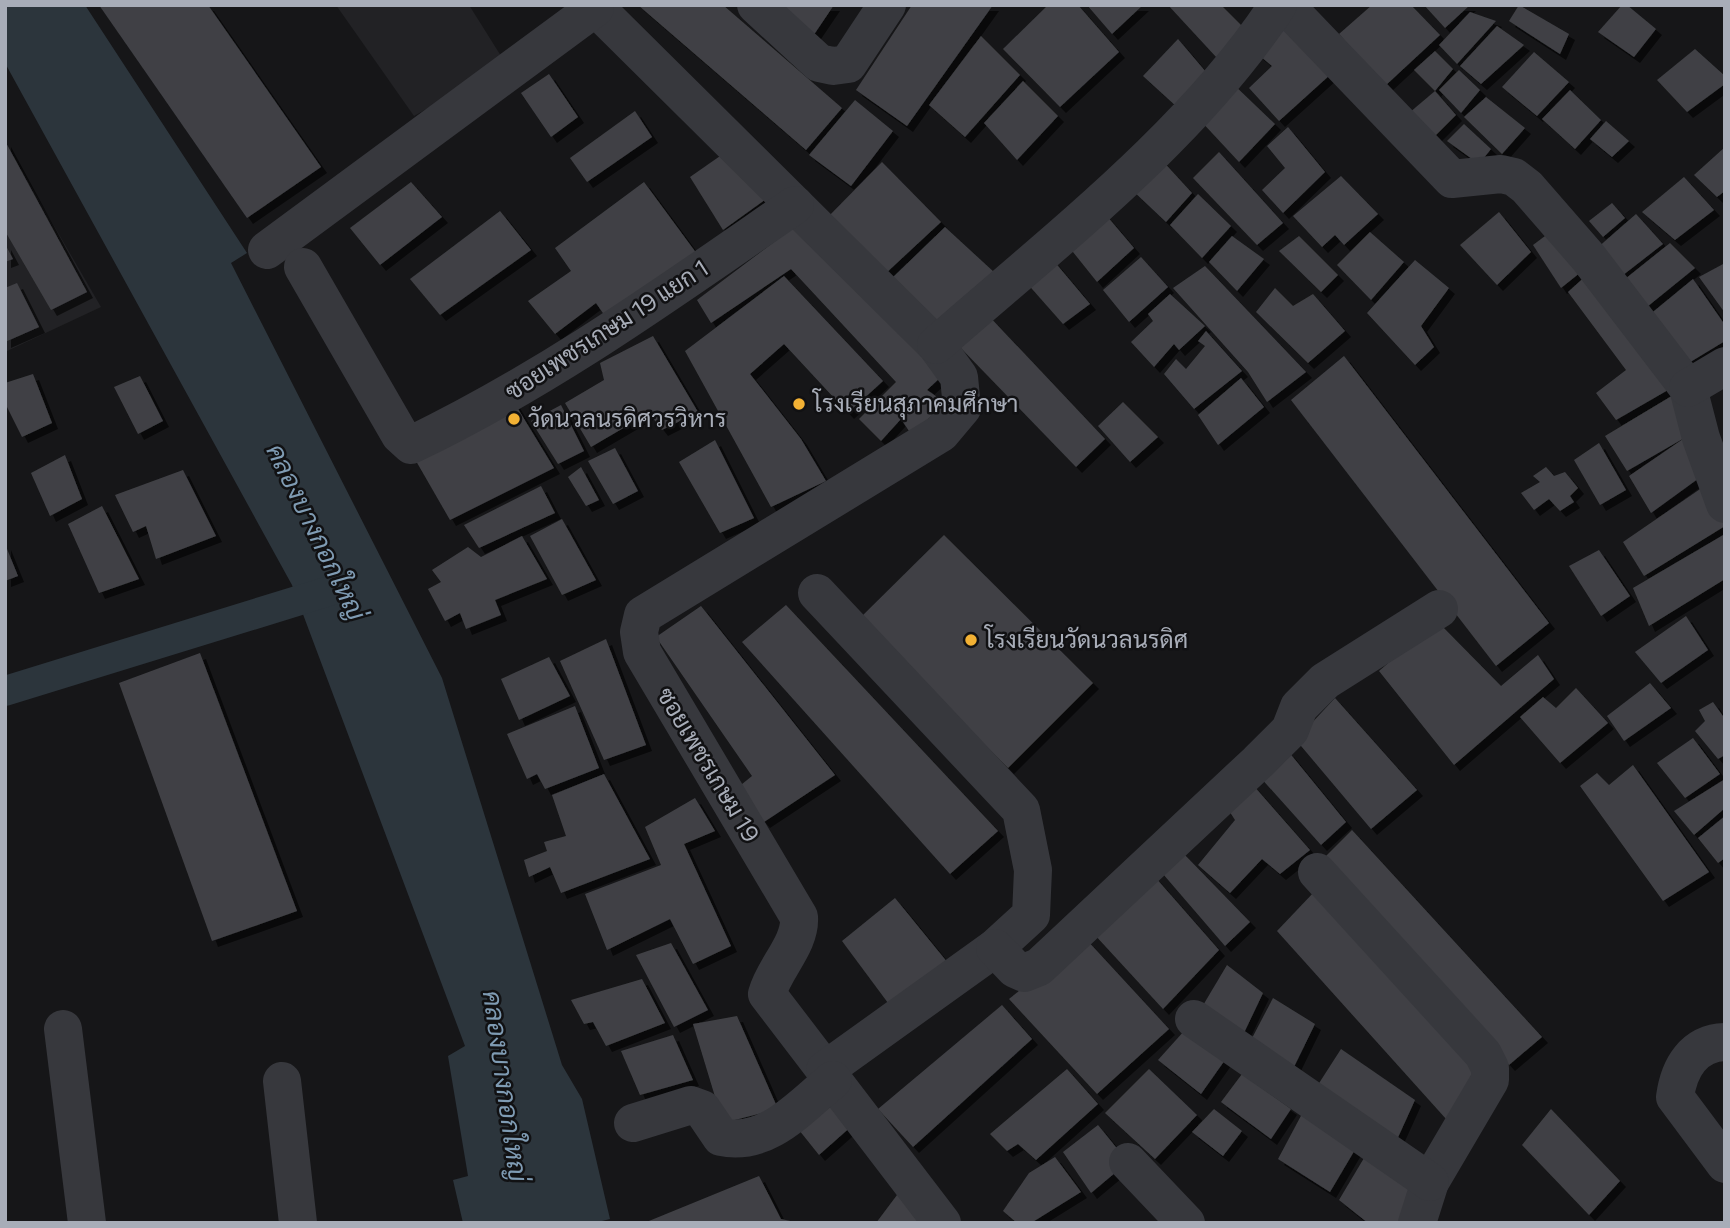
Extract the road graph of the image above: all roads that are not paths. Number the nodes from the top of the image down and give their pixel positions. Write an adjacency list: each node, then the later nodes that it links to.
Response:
1 (756, 5): 2 (street)
2 (887, 5)
3 (1278, 5): 9 (street)
4 (1285, 5): 11 (street)
5 (594, 7): 6 (street); 7 (street)
6 (795, 205): 8 (street, ซอยเพชรเกษม 19 แยก 1); 9 (street)
7 (267, 250)
8 (303, 267)
9 (936, 345): 20 (street, ซอยเพชรเกษม 19)
10 (1725, 366): 11 (street)
11 (1688, 388): 12 (street)
12 (1725, 504)
13 (817, 593): 16 (street)
14 (1439, 608): 16 (street)
15 (1317, 872): 25 (street)
16 (995, 948): 20 (street)
17 (1194, 1019): 25 (street)
18 (63, 1029): 26 (street)
19 (1725, 1042): 23 (street)
20 (829, 1075): 22 (street); 28 (street, ซอยเพชรเกษม 19)
21 (282, 1081): 27 (street)
22 (633, 1123)
23 (1722, 1153)
24 (1128, 1162): 29 (street)
25 (1430, 1182): 30 (street)
26 (87, 1223)
27 (298, 1223)
28 (942, 1223)
29 (1186, 1223)
30 (1417, 1223)

